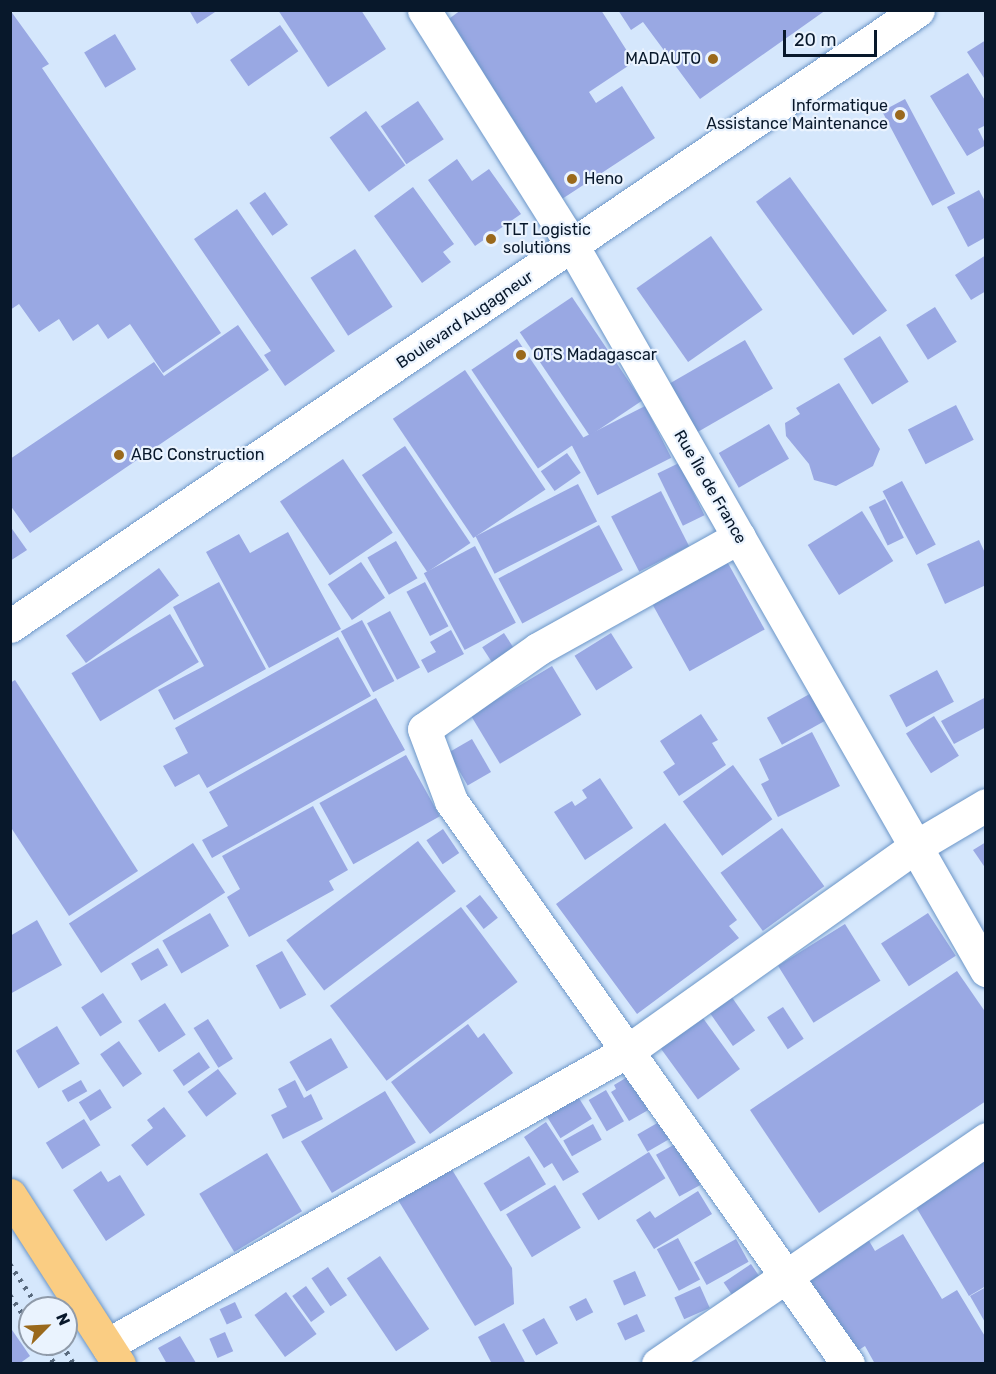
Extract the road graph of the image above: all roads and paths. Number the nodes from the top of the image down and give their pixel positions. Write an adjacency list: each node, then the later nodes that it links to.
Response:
1 (424, 10): 3 (street, Rue Île de France)
2 (918, 10): 3 (street, Boulevard Augagneur)
3 (573, 247): 4 (street, Rue Île de France); 5 (street, Boulevard Augagneur)
4 (739, 537): 7 (street, Rue Île de France); 9 (street)
5 (10, 626)
6 (986, 805): 7 (street)
7 (915, 847): 8 (street, Rue Île de France); 9 (street)
8 (986, 970)
9 (629, 1050): 12 (street); 13 (street)
10 (986, 1139): 12 (street)
11 (10, 1195): 13 (main road)
12 (786, 1276): 14 (street); 15 (street)
13 (113, 1354)
14 (658, 1364)
15 (848, 1364)

